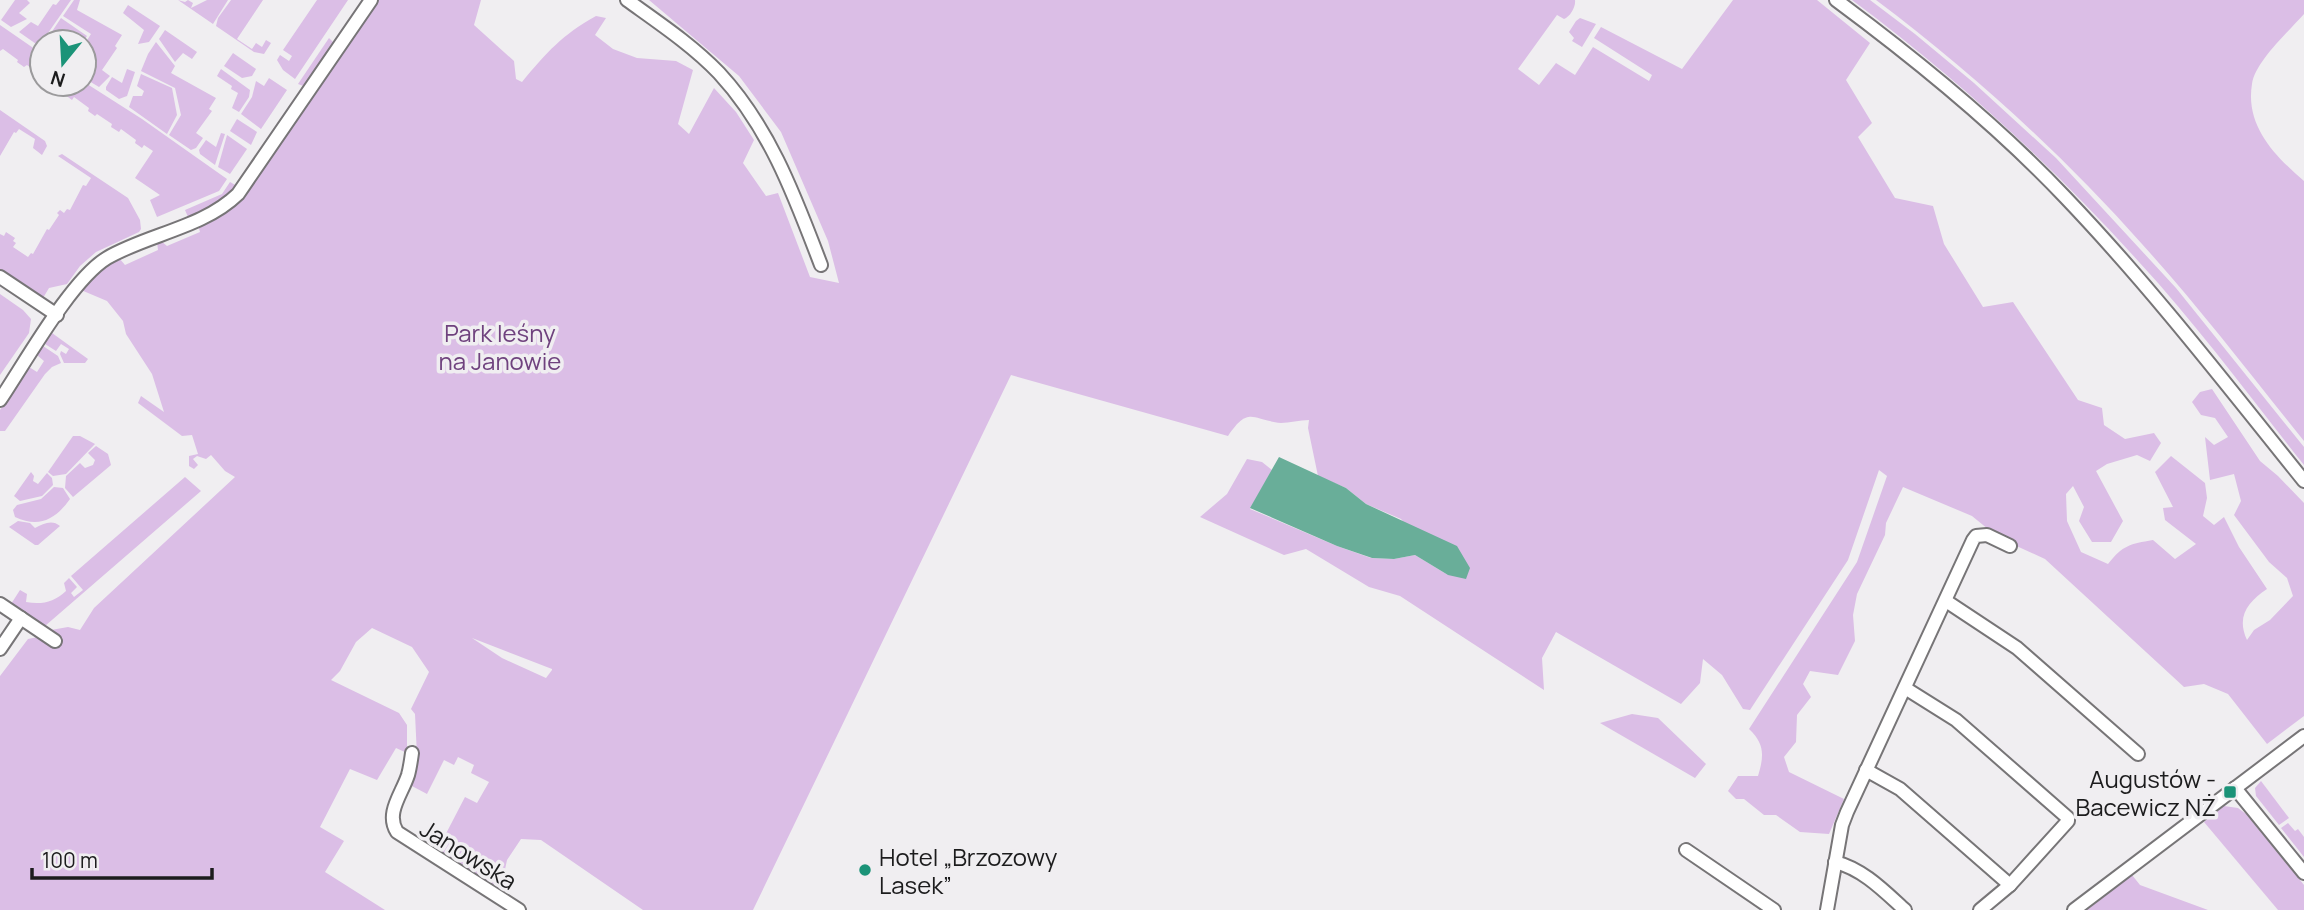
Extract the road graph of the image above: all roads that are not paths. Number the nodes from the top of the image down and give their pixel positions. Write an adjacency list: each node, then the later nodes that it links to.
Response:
1 (371, 0): 6 (street)
2 (627, 0): 4 (street)
3 (1836, 0): 8 (street)
4 (821, 265)
5 (0, 276): 6 (street)
6 (57, 315): 7 (street)
7 (0, 400)
8 (2304, 481)
9 (2010, 546): 10 (street)
10 (1946, 601): 15 (street); 18 (street)
11 (0, 604): 12 (street)
12 (21, 618): 13 (street); 14 (street)
13 (55, 641)
14 (0, 649)
15 (1905, 688): 19 (street); 24 (street)
16 (2304, 736): 20 (street)
17 (412, 753): 25 (street, Janowska)
18 (2138, 754)
19 (1866, 770): 22 (street); 24 (street)
20 (2235, 788): 23 (street); 30 (street)
21 (1686, 850): 26 (street)
22 (1835, 862): 27 (street); 28 (street)
23 (2304, 873)
24 (2010, 885): 29 (street)
25 (519, 910)
26 (1774, 910)
27 (1827, 910)
28 (1905, 910)
29 (1980, 910)
30 (2074, 910)

